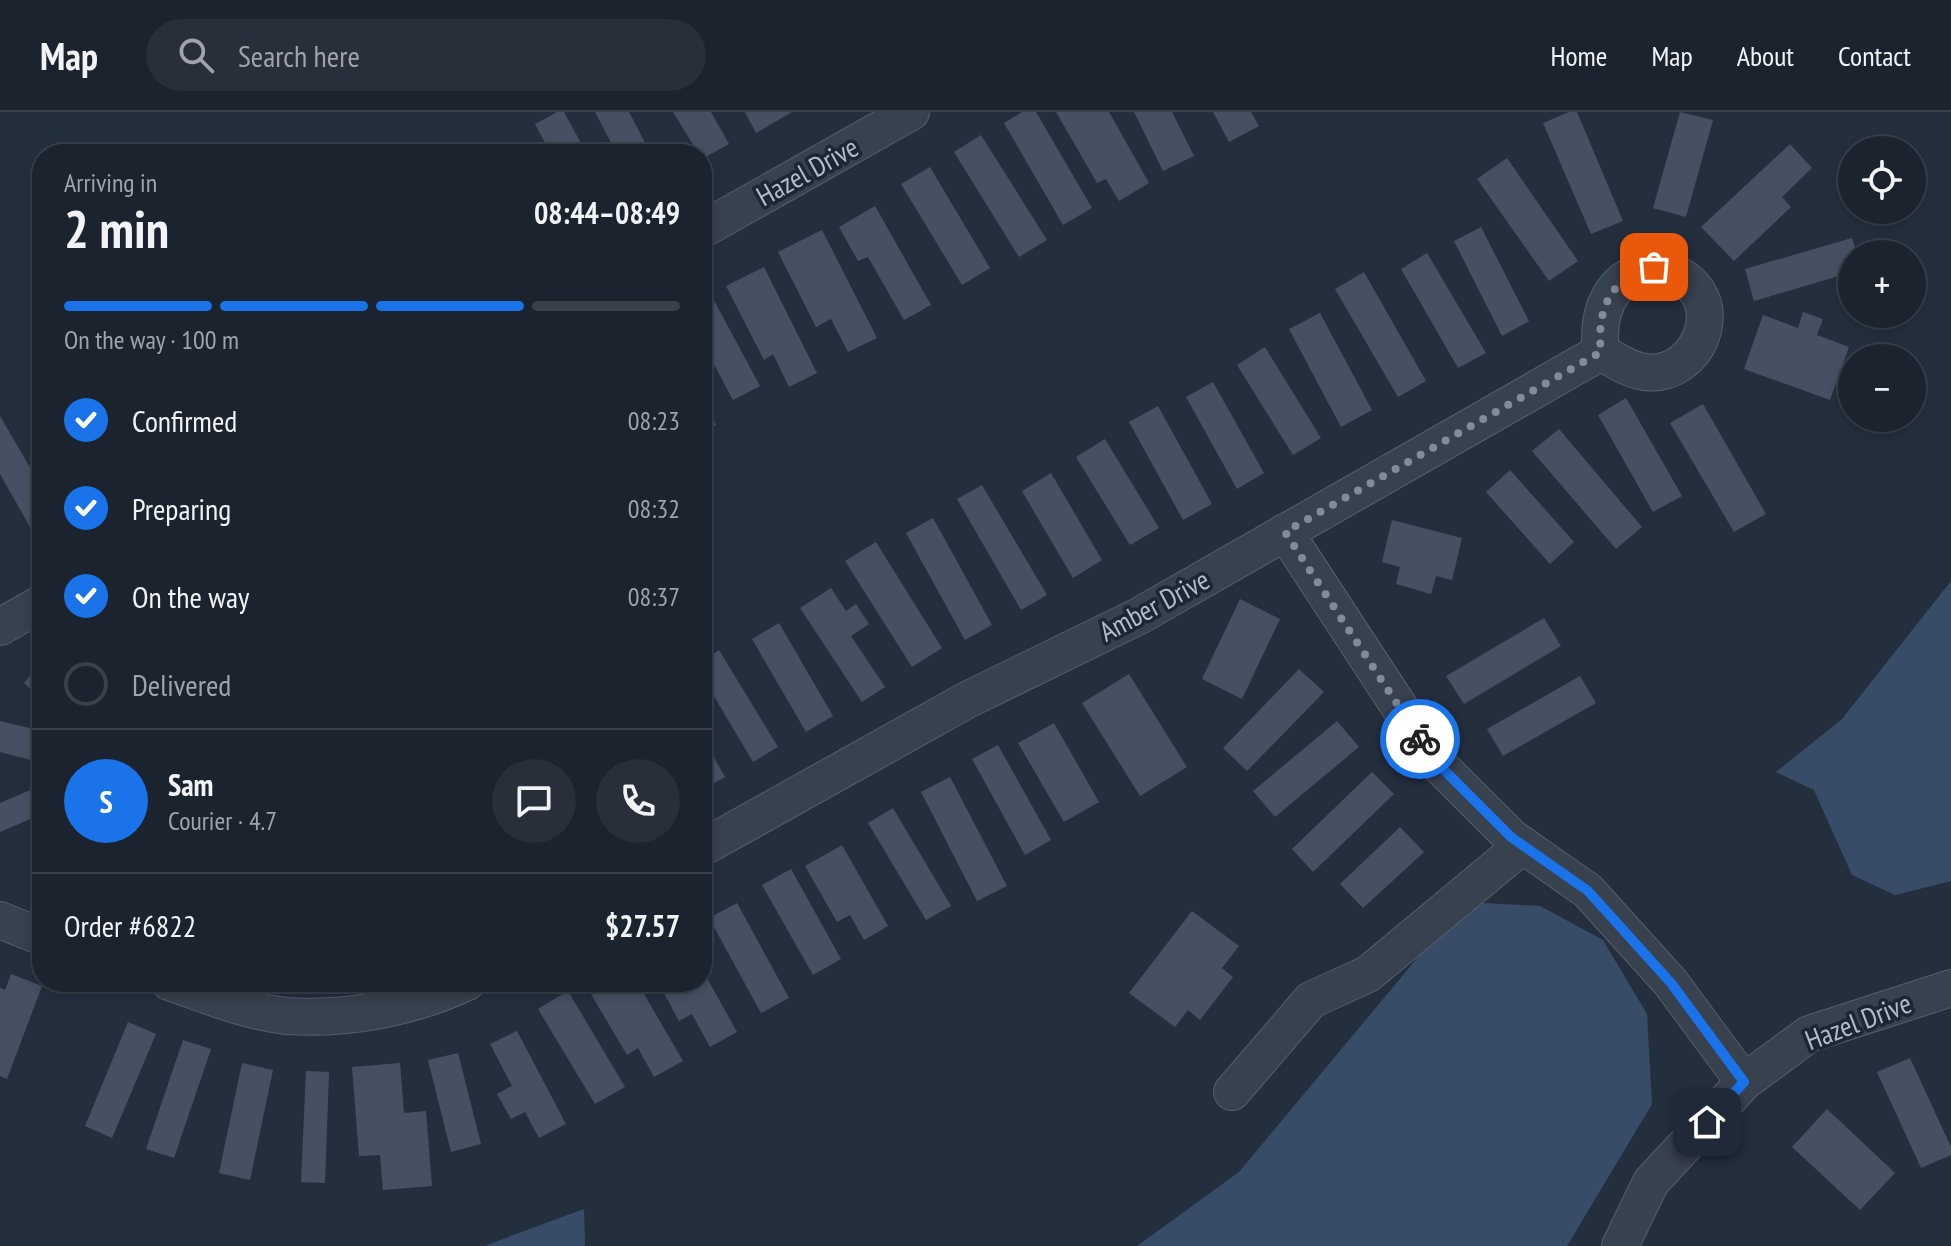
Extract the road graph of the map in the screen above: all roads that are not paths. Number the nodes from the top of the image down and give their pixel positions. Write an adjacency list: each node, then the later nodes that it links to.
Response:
1 (911, 112): 2 (street, Hazel Drive)
2 (712, 224)
3 (1601, 352): 4 (street, Amber Drive)
4 (1285, 532): 7 (street, Amber Drive); 8 (street)
5 (32, 609): 6 (street)
6 (0, 627)
7 (712, 842)
8 (1523, 845): 14 (street); 15 (street)
9 (0, 920): 10 (street)
10 (32, 933)
11 (1951, 988): 14 (street, Hazel Drive)
12 (198, 992): 13 (street)
13 (447, 992)
14 (1744, 1082): 16 (street, Hazel Drive)
15 (1232, 1092)
16 (1620, 1246)

